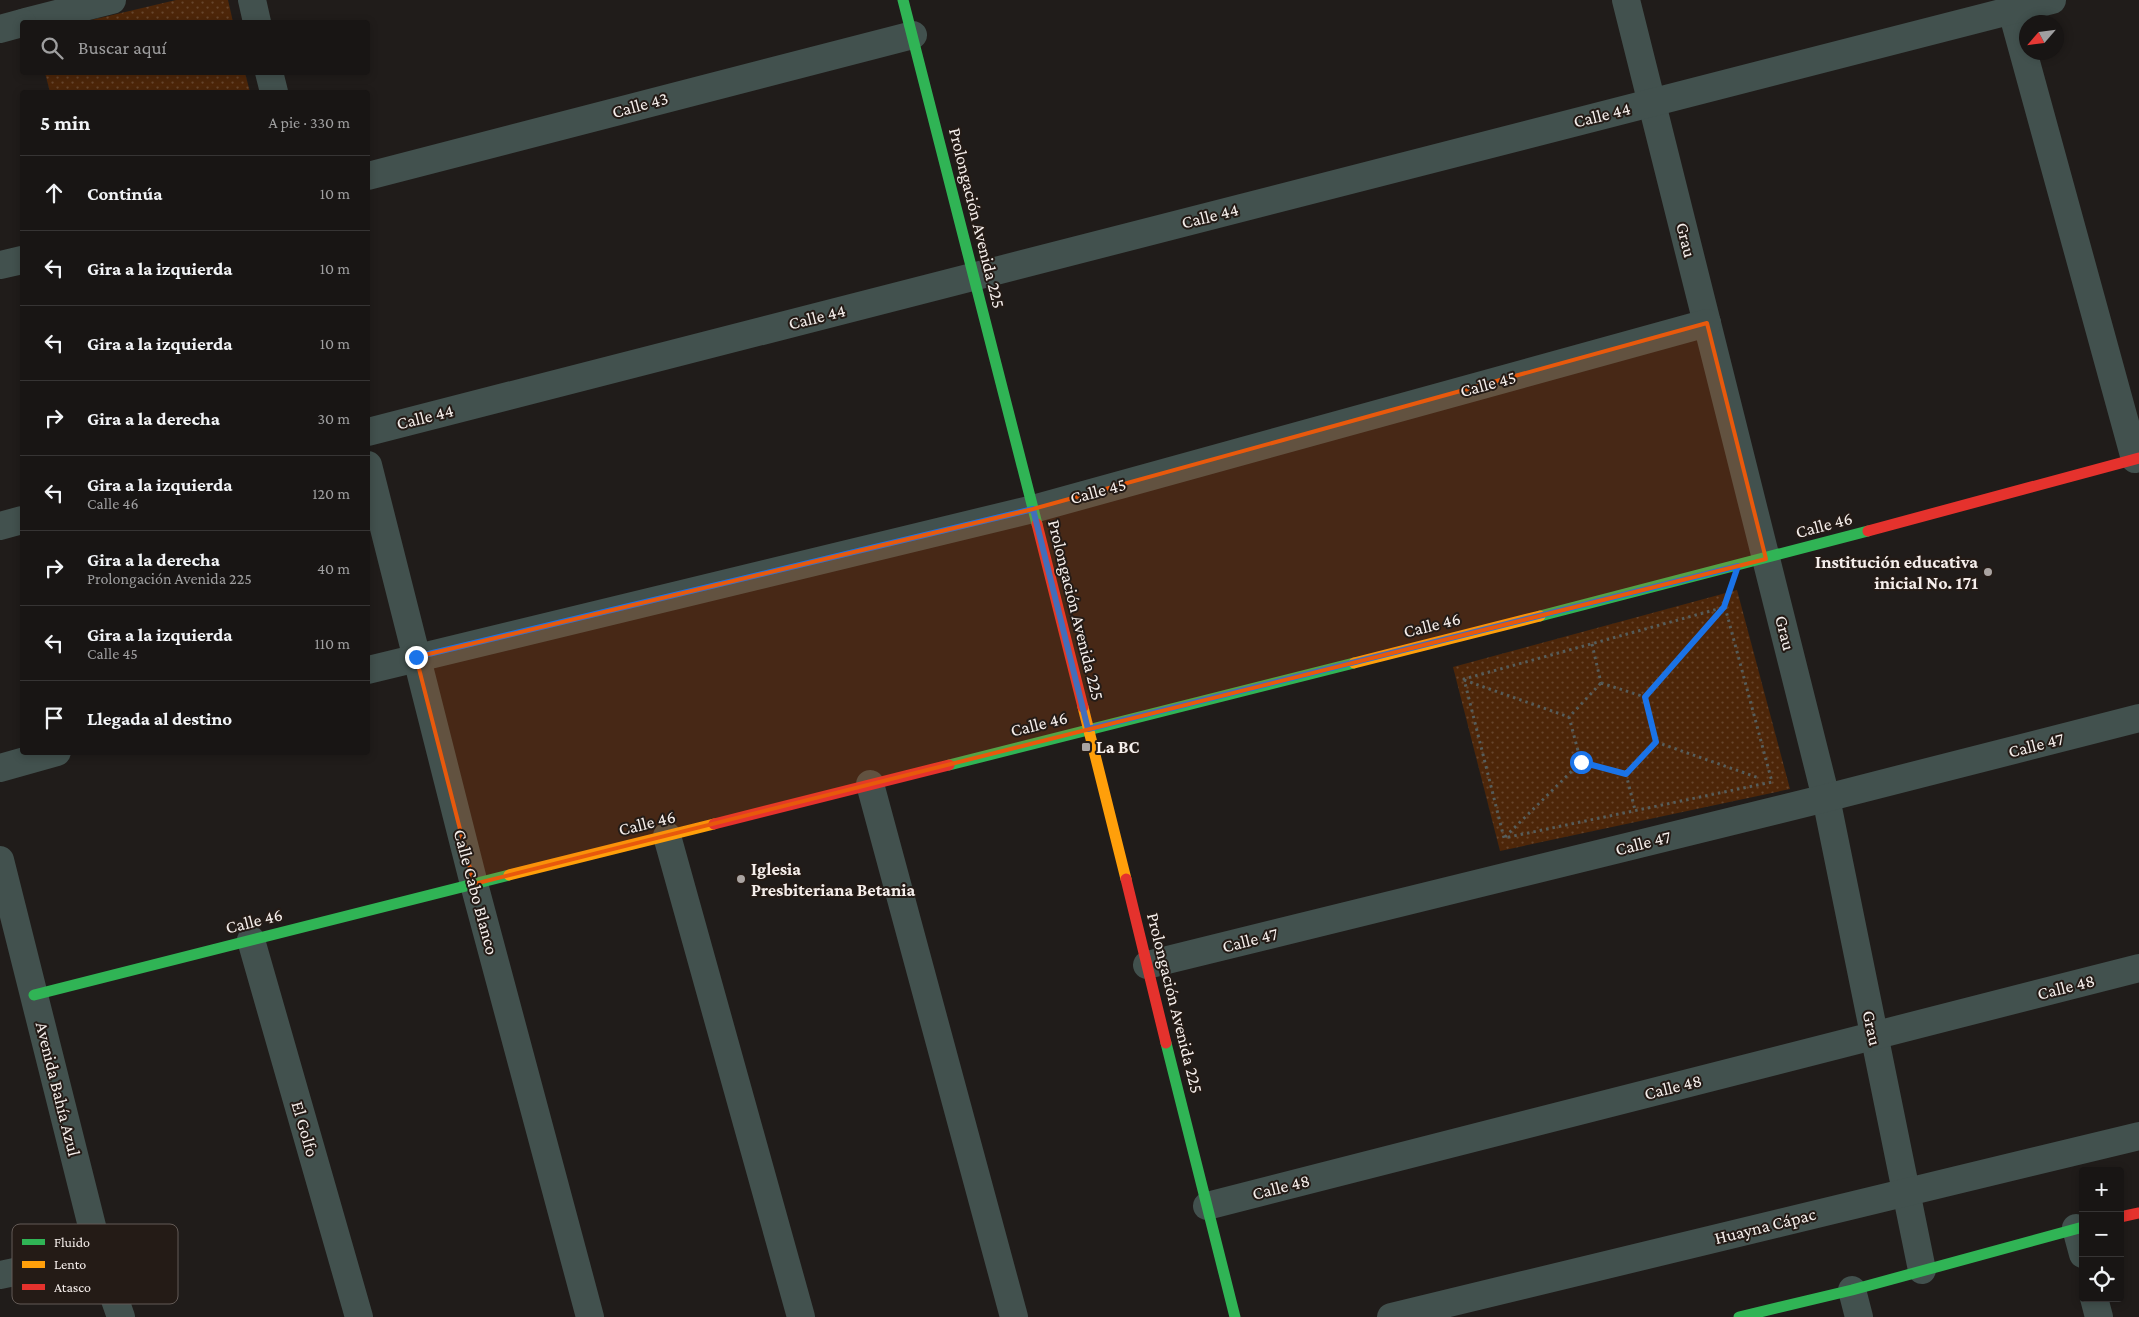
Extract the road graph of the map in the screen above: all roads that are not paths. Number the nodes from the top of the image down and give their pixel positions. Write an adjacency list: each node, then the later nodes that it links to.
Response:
1 (112, 0): 7 (street)
2 (252, 0): 8 (street)
3 (903, 0): 11 (street, Prolongación Avenida 225)
4 (1626, 0): 14 (street, Grau)
5 (2052, 0): 6 (street, Calle 44)
6 (2012, 11): 14 (street, Calle 44); 21 (street)
7 (35, 20)
8 (257, 20)
9 (20, 24): 10 (street)
10 (0, 29)
11 (912, 35): 15 (street, Calle 43); 18 (street, Prolongación Avenida 225)
12 (270, 75): 13 (street)
13 (274, 90)
14 (1652, 102): 18 (street, Calle 44); 19 (street, Grau)
15 (370, 175)
16 (20, 260): 17 (street)
17 (0, 265)
18 (975, 276): 20 (street, Calle 44); 23 (street, Prolongación Avenida 225)
19 (1707, 324): 23 (street, Calle 45); 26 (street, Grau)
20 (370, 431)
21 (2137, 458): 26 (street, Calle 46)
22 (370, 473): 27 (street, Calle Cabo Blanco)
23 (1033, 509): 27 (street, Calle 45); 30 (street, Prolongación Avenida 225)
24 (20, 521): 25 (street)
25 (0, 526)
26 (1766, 559): 30 (street, Calle 46); 34 (street, Grau)
27 (416, 657): 28 (street, Calle 45); 37 (street, Calle Cabo Blanco)
28 (370, 669)
29 (2139, 718): 34 (street, Calle 47)
30 (1088, 729): 33 (street, Calle 46); 39 (street, Prolongación Avenida 225)
31 (47, 755): 32 (street)
32 (0, 768)
33 (870, 784): 35 (street, Calle 46); 58 (street)
34 (1814, 801): 39 (street, Calle 47); 42 (street, Grau)
35 (667, 836): 37 (street, Calle 46); 57 (street)
36 (0, 860): 41 (street, Avenida Bahía Azul)
37 (474, 884): 38 (street, Calle 46); 56 (street, Calle Cabo Blanco)
38 (251, 940): 41 (street, Calle 46); 55 (street, El Golfo)
39 (1147, 965): 45 (street, Prolongación Avenida 225)
40 (2139, 968): 42 (street, Calle 48)
41 (34, 995): 48 (street, Avenida Bahía Azul)
42 (1873, 1036): 44 (street, Grau); 45 (street, Calle 48)
43 (2139, 1136): 44 (street, Huayna Cápac)
44 (1907, 1192): 50 (street, Grau); 60 (street, Huayna Cápac)
45 (1208, 1206): 59 (street, Prolongación Avenida 225)
46 (2139, 1213): 47 (street)
47 (2124, 1216)
48 (91, 1224)
49 (2079, 1227): 50 (street)
50 (1922, 1270): 51 (street)
51 (1852, 1290): 61 (street); 62 (street)
52 (2095, 1302): 63 (street)
53 (116, 1304): 54 (street, Avenida Bahía Azul)
54 (121, 1317)
55 (359, 1317)
56 (590, 1317)
57 (801, 1317)
58 (1014, 1317)
59 (1235, 1317)
60 (1391, 1317)
61 (1739, 1317)
62 (1859, 1317)
63 (2099, 1317)

